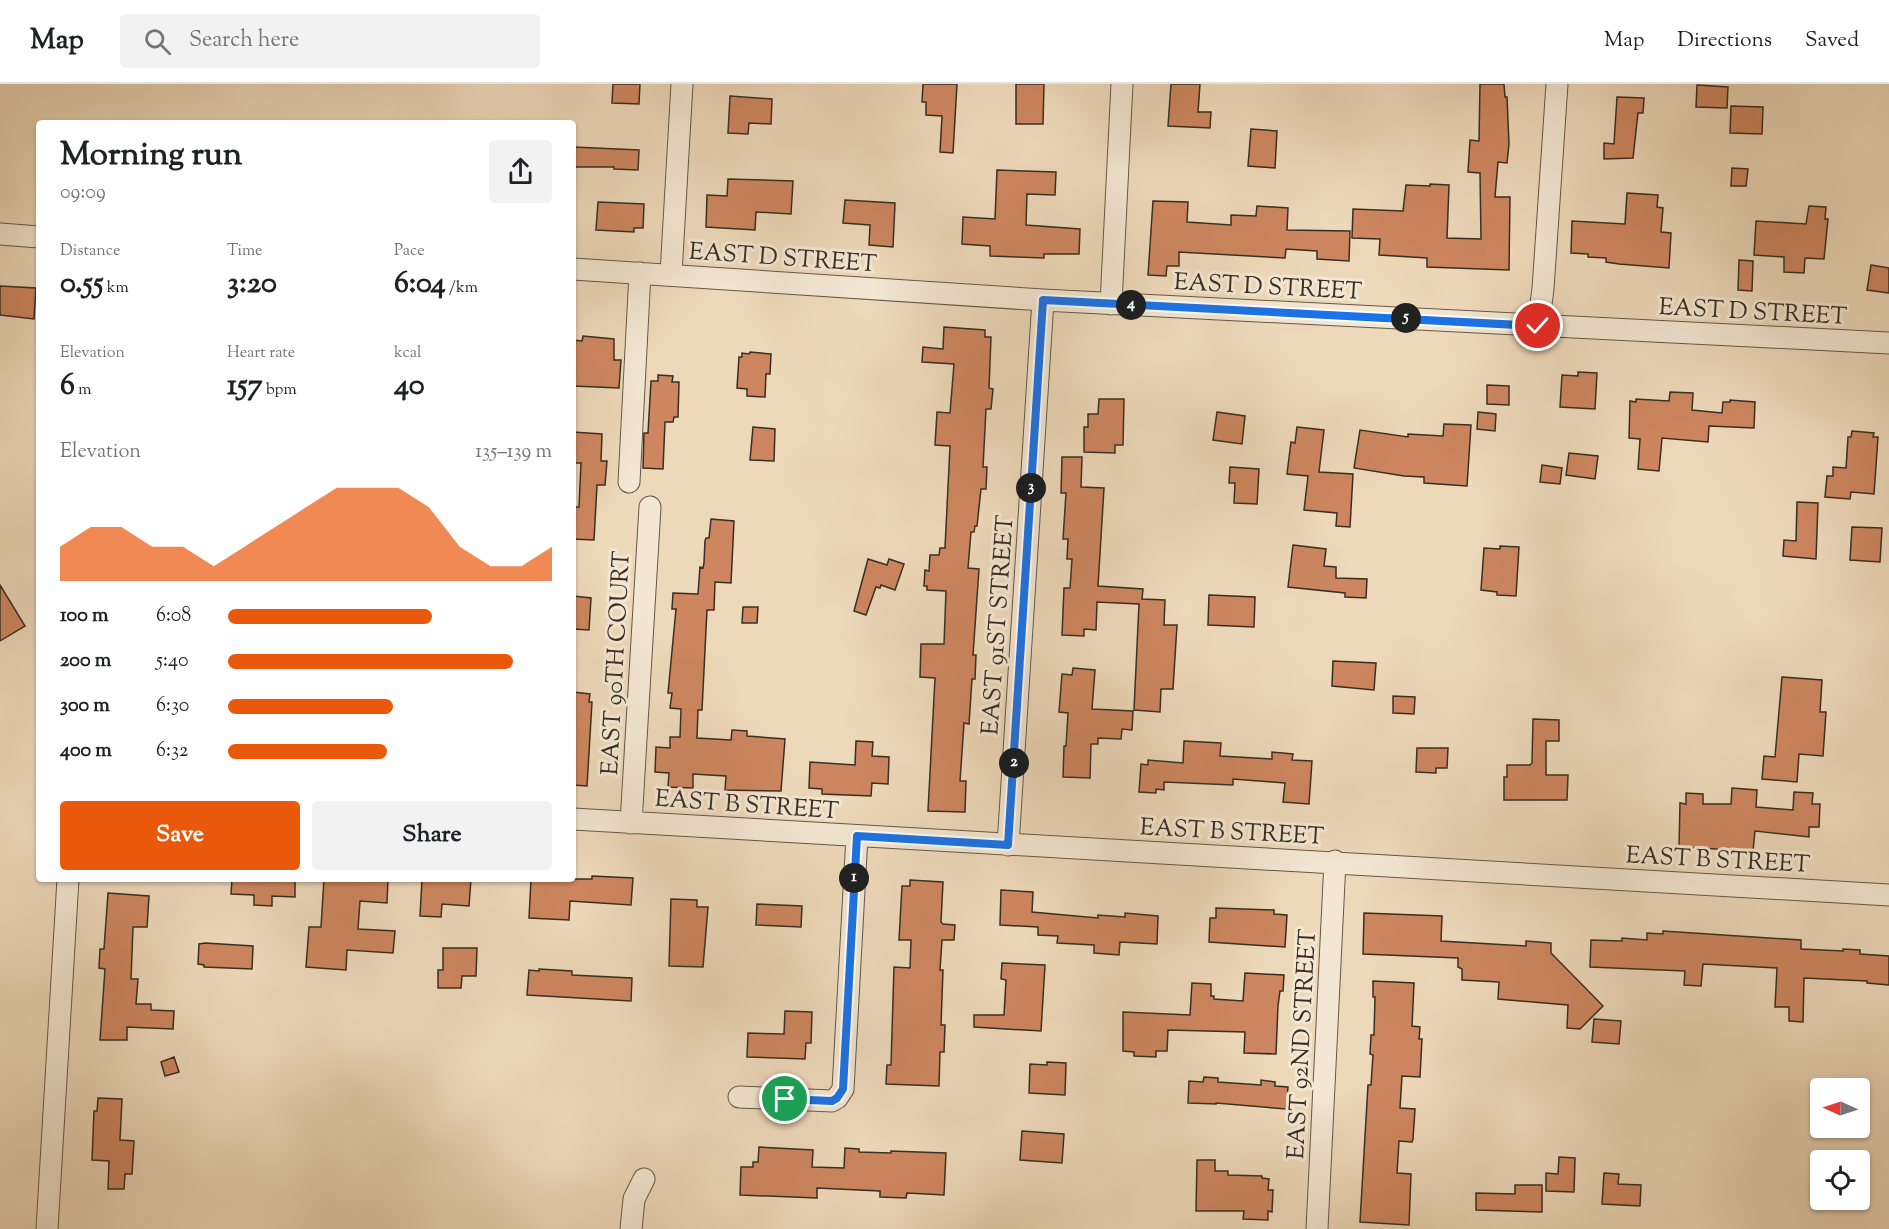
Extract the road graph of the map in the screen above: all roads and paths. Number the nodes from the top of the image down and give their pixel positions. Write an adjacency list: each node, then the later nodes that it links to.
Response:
1 (682, 84): 8 (street)
2 (1122, 84): 10 (street)
3 (1557, 84): 11 (street)
4 (0, 234): 5 (street)
5 (36, 237)
6 (576, 268): 7 (street, EAST D STREET)
7 (640, 273): 8 (street, EAST D STREET); 13 (street)
8 (671, 274): 9 (street, EAST D STREET)
9 (1043, 300): 10 (street, EAST D STREET); 18 (street, EAST 91ST STREET)
10 (1111, 304): 11 (street, EAST D STREET)
11 (1538, 326): 12 (street, EAST D STREET)
12 (1889, 343)
13 (629, 482)
14 (650, 507): 16 (street, EAST 90TH COURT)
15 (576, 819): 16 (street, EAST B STREET)
16 (631, 822): 17 (street, EAST B STREET)
17 (857, 836): 18 (street, EAST B STREET); 22 (street)
18 (1008, 845): 19 (street, EAST B STREET)
19 (1335, 861): 21 (street, EAST B STREET); 26 (street, EAST 92ND STREET)
20 (68, 882): 24 (street)
21 (1889, 895)
22 (739, 1097)
23 (644, 1179): 25 (street)
24 (47, 1229)
25 (631, 1229)
26 (1317, 1229)

